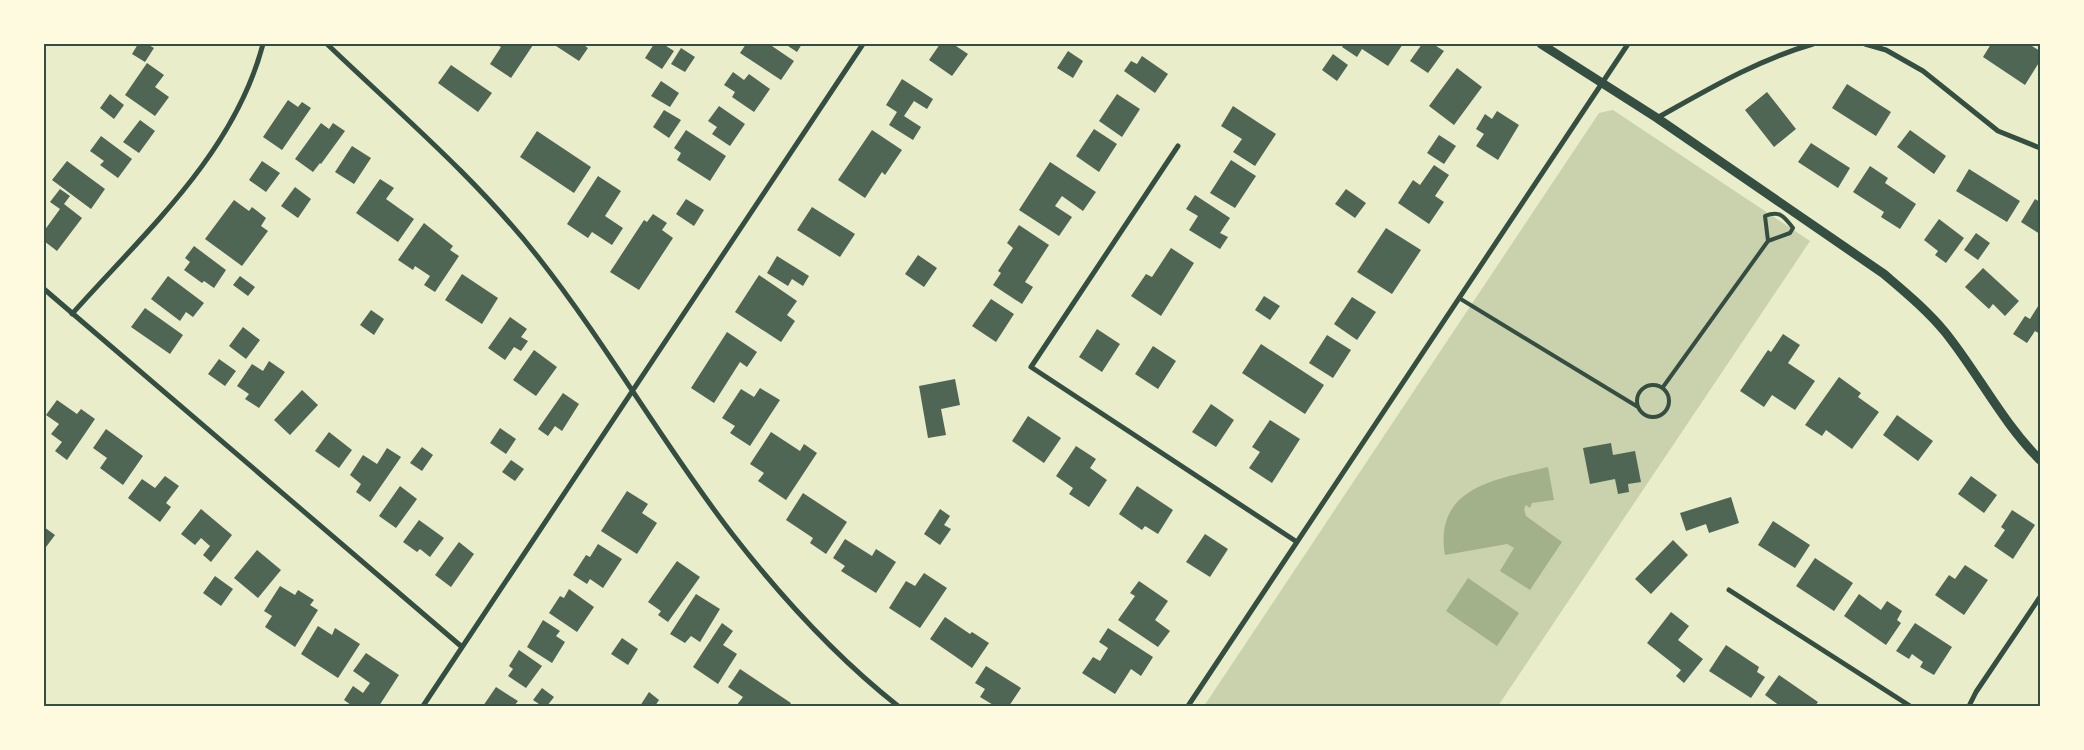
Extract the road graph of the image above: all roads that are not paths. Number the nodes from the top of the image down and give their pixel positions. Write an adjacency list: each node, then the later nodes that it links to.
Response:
1 (263, 44): 16 (street)
2 (327, 44): 18 (street)
3 (863, 44): 18 (street)
4 (1540, 44): 8 (street)
5 (1628, 44): 8 (street)
6 (1813, 44): 9 (street)
7 (1865, 44): 11 (street)
8 (1602, 83): 9 (street); 15 (street)
9 (1657, 118): 12 (street)
10 (1178, 146): 21 (street)
11 (2040, 148)
12 (1786, 211): 13 (lane); 13 (lane); 20 (street)
13 (1768, 241): 17 (lane)
14 (44, 289): 16 (street)
15 (1459, 298): 19 (lane); 21 (street)
16 (72, 314): 24 (street)
17 (1663, 387): 19 (lane); 19 (lane)
18 (633, 391): 24 (street); 26 (street)
19 (1638, 407)
20 (2040, 460)
21 (1297, 542): 27 (street)
22 (1729, 590): 28 (street)
23 (2040, 597): 29 (street)
24 (462, 648): 25 (street)
25 (423, 706)
26 (898, 706)
27 (1188, 706)
28 (1910, 706)
29 (1969, 706)

